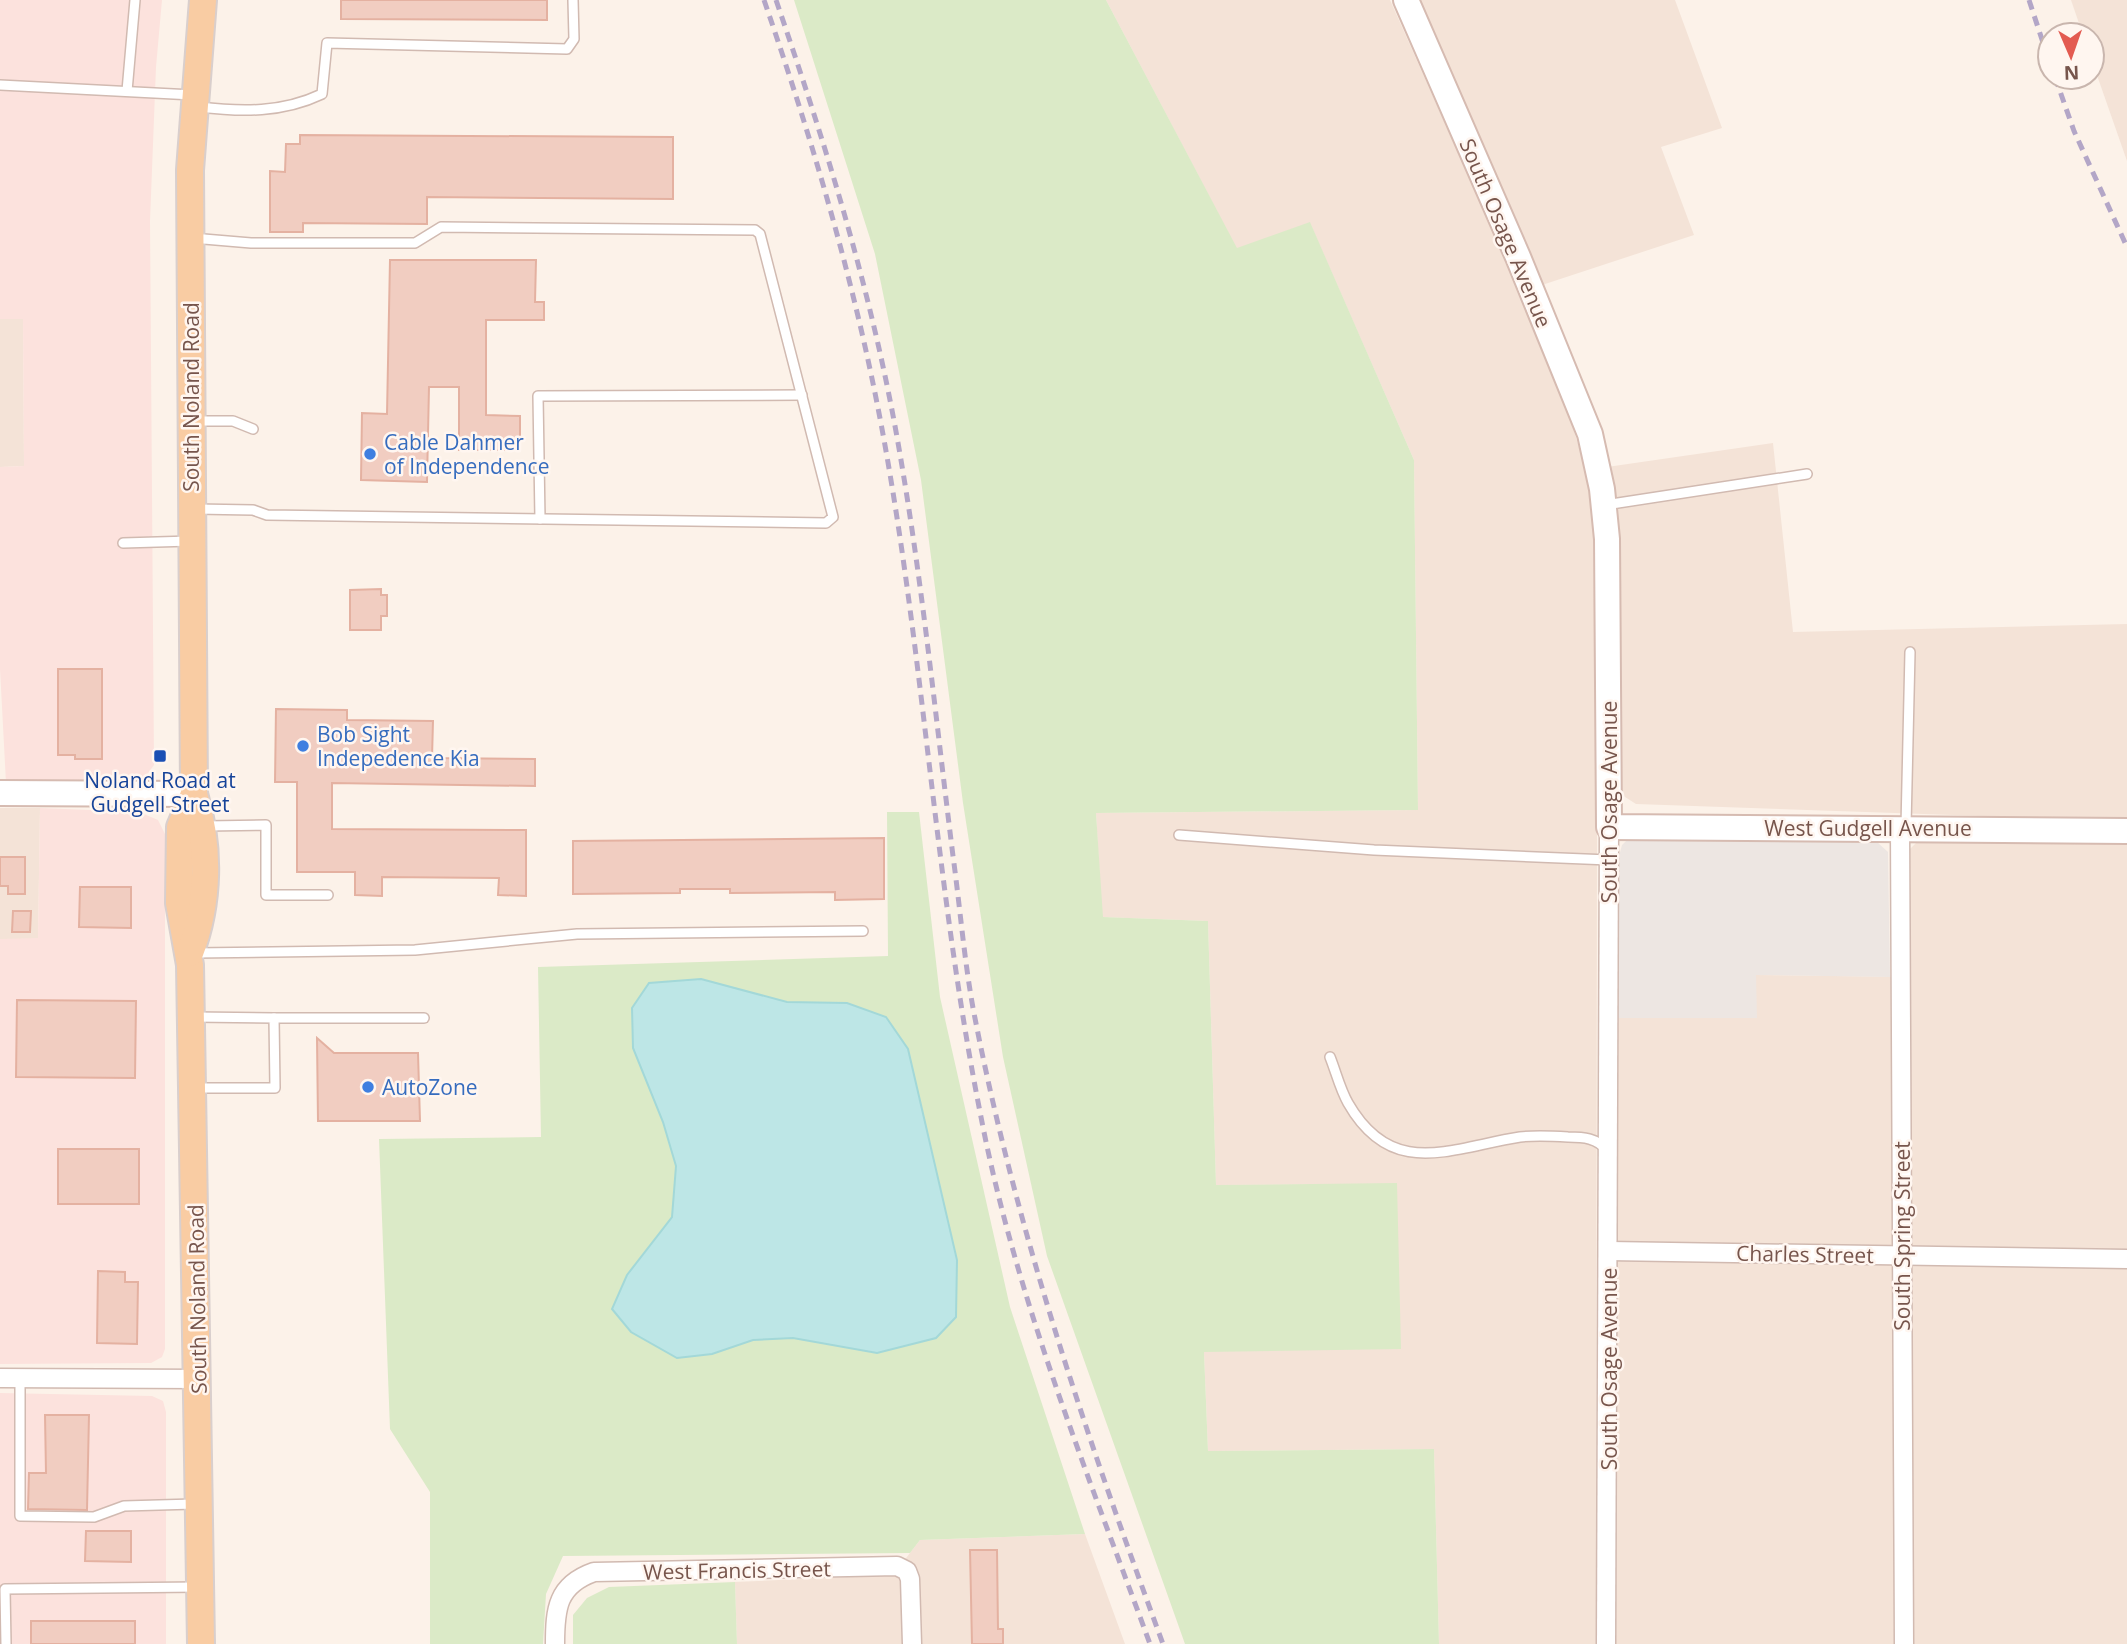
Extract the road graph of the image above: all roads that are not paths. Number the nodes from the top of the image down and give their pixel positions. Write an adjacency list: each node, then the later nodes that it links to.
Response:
1 (135, 0): 6 (lane)
2 (203, 0): 7 (main road, South Noland Road)
3 (573, 0): 7 (lane)
4 (1406, 0): 13 (street, South Osage Avenue)
5 (0, 85): 6 (lane)
6 (127, 92): 7 (lane)
7 (194, 101): 8 (main road, South Noland Road)
8 (190, 238): 9 (lane); 10 (main road, South Noland Road)
9 (802, 395): 15 (lane); 15 (lane)
10 (192, 421): 11 (lane); 14 (main road, South Noland Road)
11 (253, 429)
12 (1807, 474): 13 (lane)
13 (1604, 505): 22 (street, South Osage Avenue)
14 (192, 509): 15 (lane); 16 (main road, South Noland Road)
15 (540, 519)
16 (192, 541): 17 (lane); 20 (main road, South Noland Road)
17 (123, 543)
18 (1910, 652): 23 (lane)
19 (0, 793): 20 (street)
20 (194, 794): 21 (main road, South Noland Road); 29 (main road, South Noland Road)
21 (204, 826): 27 (lane); 29 (main road, South Noland Road)
22 (1609, 827): 23 (street, West Gudgell Avenue); 26 (street, South Osage Avenue)
23 (1903, 828): 24 (street, West Gudgell Avenue); 37 (street, South Spring Street)
24 (2127, 831)
25 (1179, 835): 26 (lane)
26 (1609, 860): 35 (street, South Osage Avenue)
27 (328, 895)
28 (863, 931): 29 (lane)
29 (190, 953): 30 (main road, South Noland Road)
30 (191, 1017): 31 (lane); 34 (main road, South Noland Road)
31 (274, 1018): 32 (lane); 34 (lane)
32 (424, 1018)
33 (1331, 1057): 35 (lane)
34 (193, 1088): 41 (main road, South Noland Road)
35 (1609, 1155): 36 (street, South Osage Avenue)
36 (1609, 1251): 37 (street, Charles Street); 48 (street, South Osage Avenue)
37 (1902, 1256): 38 (street, Charles Street); 49 (street, South Spring Street)
38 (2127, 1259)
39 (0, 1378): 40 (street)
40 (20, 1378): 41 (street); 42 (lane)
41 (199, 1379): 42 (main road, South Noland Road)
42 (200, 1503): 43 (main road, South Noland Road)
43 (200, 1587): 44 (lane); 45 (main road, South Noland Road)
44 (6, 1644)
45 (201, 1644)
46 (555, 1644): 47 (street, West Francis Street)
47 (912, 1644)
48 (1606, 1644)
49 (1904, 1644)

